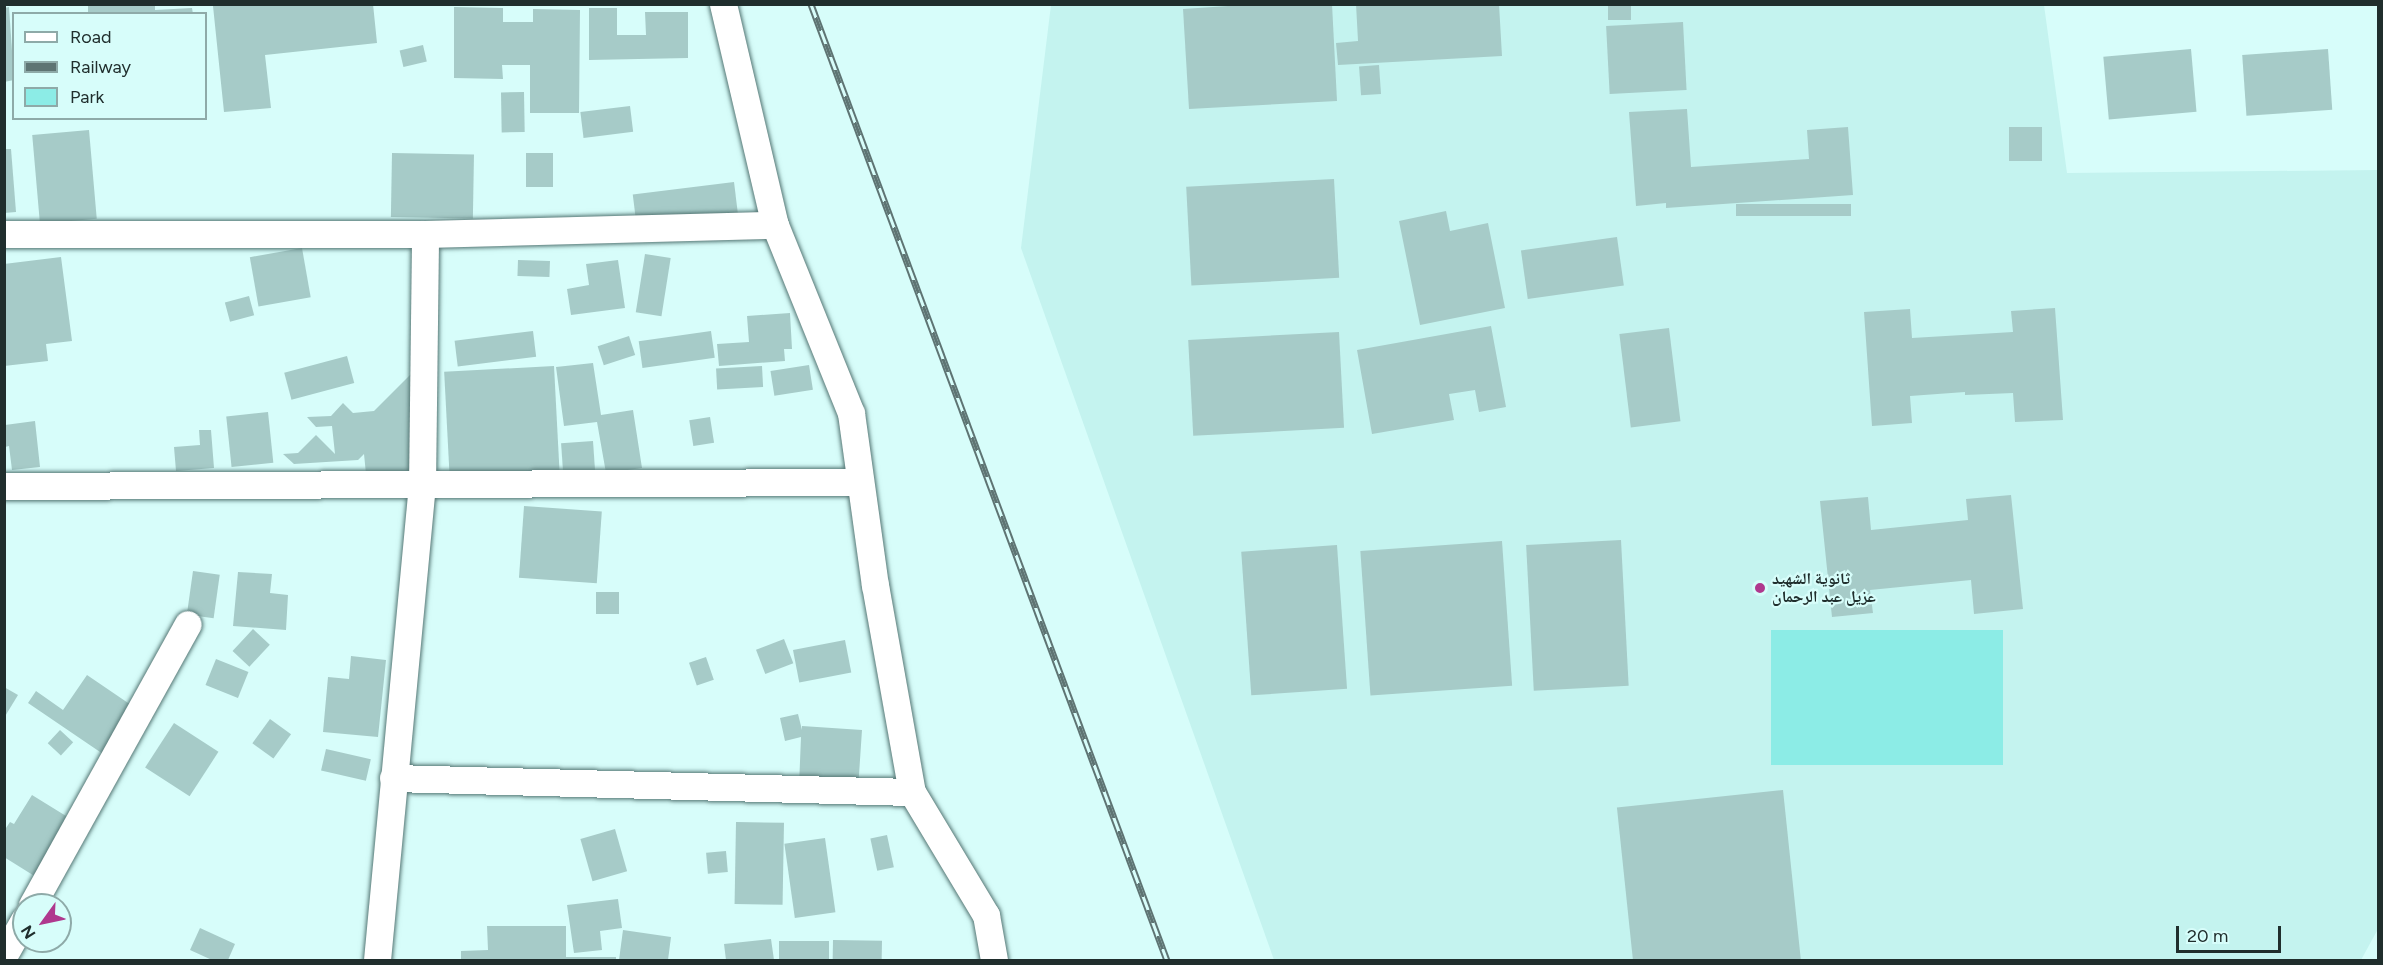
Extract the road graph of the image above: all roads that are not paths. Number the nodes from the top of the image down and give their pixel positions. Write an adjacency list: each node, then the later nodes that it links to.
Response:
1 (723, 4): 2 (street)
2 (775, 225): 4 (street); 5 (street)
3 (4, 234): 4 (street)
4 (425, 234): 7 (street)
5 (859, 482): 7 (street); 10 (street)
6 (4, 486): 7 (street)
7 (422, 486): 9 (street)
8 (188, 624): 11 (street)
9 (393, 778): 10 (street); 14 (street)
10 (912, 792): 15 (street)
11 (39, 893)
12 (12, 941): 13 (street)
13 (4, 955)
14 (377, 960)
15 (994, 960)

